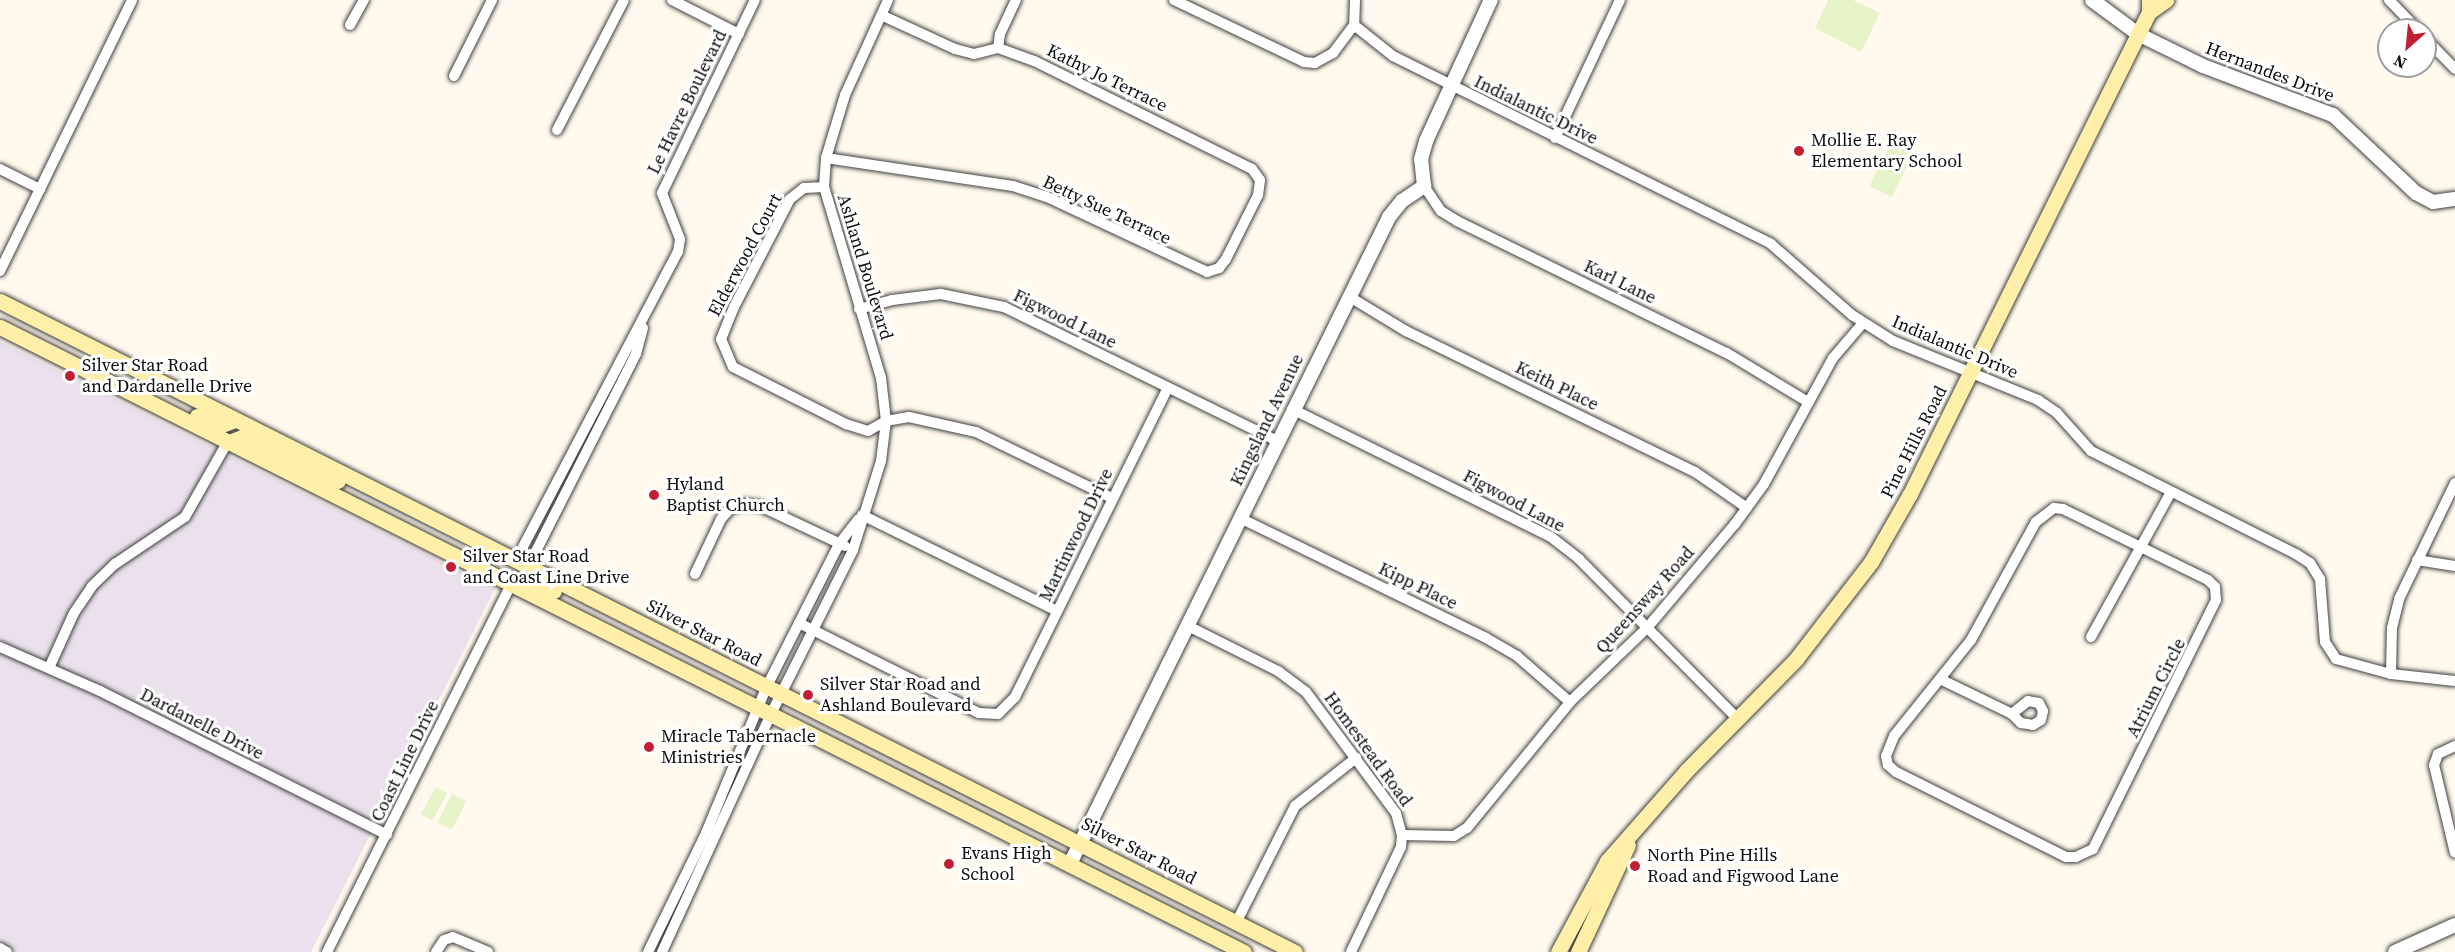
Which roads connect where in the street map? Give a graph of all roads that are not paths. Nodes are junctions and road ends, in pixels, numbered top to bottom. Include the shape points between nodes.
1 (132, 0) edge
2 (364, 0) edge
3 (492, 0) edge
4 (624, 0) edge
5 (672, 0) edge
6 (755, 0) edge
7 (888, 0) edge
8 (1016, 0) edge
9 (1174, 0) edge
10 (1355, 0) edge
11 (1491, 0) edge
12 (1620, 0) edge
13 (2092, 0) edge
14 (2166, 0) edge
15 (2389, 0) edge
16 (2149, 6) edge
17 (881, 15) junction
18 (2406, 18) edge
19 (350, 25) dead end
20 (1354, 25) junction
21 (739, 33) junction
22 (2138, 34) junction
23 (998, 48) junction
24 (2437, 50) edge
25 (2455, 69) edge
26 (454, 76) dead end
27 (1450, 86) junction
28 (557, 130) dead end
29 (1556, 138) junction
30 (826, 158) junction
31 (0, 169) edge
32 (1424, 186) junction
33 (824, 187) junction
34 (40, 189) junction
35 (2455, 199) edge
36 (1242, 229) joint
37 (0, 272) edge
38 (1350, 297) junction
39 (0, 301) edge
40 (859, 309) junction
41 (1863, 323) junction
42 (0, 327) edge
43 (67, 361) junction
44 (1970, 374) junction
45 (1168, 388) junction
46 (1808, 402) junction
47 (1293, 409) junction
48 (235, 420) junction
49 (886, 421) junction
50 (1277, 441) junction
51 (227, 443) junction
52 (2455, 483) edge
53 (2171, 492) junction
54 (1112, 498) junction
55 (411, 508) junction
56 (1747, 508) junction
57 (862, 515) junction
58 (1240, 518) junction
59 (397, 527) junction
60 (839, 544) junction
61 (2140, 547) junction
62 (853, 550) junction
63 (2417, 560) junction
64 (522, 563) junction
65 (2455, 566) edge
66 (695, 574) dead end
67 (511, 585) junction
68 (1057, 611) junction
69 (799, 623) junction
70 (1186, 626) junction
71 (1647, 628) junction
72 (814, 630) junction
73 (2091, 637) dead end
74 (680, 643) junction
75 (0, 647) edge
76 (49, 668) junction
77 (2391, 674) junction
78 (1942, 680) junction
79 (2455, 681) edge
80 (767, 687) junction
81 (781, 694) junction
82 (1570, 702) junction
83 (757, 707) junction
84 (771, 714) junction
85 (2012, 714) dead end
86 (1738, 719) junction
87 (2455, 746) edge
88 (1356, 758) junction
89 (1632, 834) junction
90 (1402, 835) junction
91 (387, 836) junction
92 (1081, 843) junction
93 (2455, 853) edge
94 (1071, 864) junction
95 (1236, 922) junction
96 (2455, 925) edge
97 (0, 948) edge
98 (7, 952) edge
99 (327, 952) edge
100 (436, 952) edge
101 (488, 952) edge
102 (648, 952) edge
103 (662, 952) edge
104 (1244, 952) edge
105 (1295, 952) edge
106 (1351, 952) edge
107 (1558, 952) edge
108 (1578, 952) edge
109 (2395, 952) edge

1 - 34 street
2 - 19 street
3 - 26 street
4 - 28 street
5 - 21 street
6 - 21 street, Le Havre Boulevard
7 - 17 street, Ashland Boulevard
8 - 23 street via 1000,34
9 - 20 street via 1304,62 1315,63 1333,53
10 - 20 street
11 - 27 street
12 - 29 street
13 - 22 street, Hernandes Drive
14 - 16 main road, Pine Hills Road
15 - 18 street
16 - 22 main road, Pine Hills Road
17 - 23 street, Kathy Jo Terrace via 955,49 974,54
17 - 30 street, Ashland Boulevard via 845,95
20 - 27 street, Indialantic Drive via 1393,56
21 - 64 street, Le Havre Boulevard via 662,193 679,246 645,319 636,354
22 - 35 street, Hernandes Drive via 2203,66 2324,110 2342,122 2416,193 2433,202
22 - 44 main road, Pine Hills Road
23 - 36 street, Kathy Jo Terrace via 1034,61 1252,169 1260,180 1258,195
24 - 25 street
27 - 29 street, Indialantic Drive
27 - 32 street via 1423,150
29 - 41 street, Indialantic Drive via 1771,244
30 - 33 street, Ashland Boulevard
30 - 36 street, Betty Sue Terrace via 1013,186 1047,197 1207,272 1219,268
31 - 34 street
32 - 38 street, Kingsland Avenue via 1393,210
32 - 46 street, Karl Lane via 1441,211 1457,221 1727,353
33 - 40 street, Ashland Boulevard
33 - 49 street, Elderwood Court via 804,188 790,199 731,315 721,339 723,350 733,367 846,424 868,431
34 - 37 street
38 - 47 street, Kingsland Avenue
38 - 56 street, Keith Place via 1406,331 1695,472
39 - 48 main road, Silver Star Road
40 - 45 street, Figwood Lane via 942,294 974,298 1004,307
40 - 49 street, Ashland Boulevard via 881,378
41 - 44 street, Indialantic Drive via 1903,346
41 - 46 street, Queensway Road via 1833,358
42 - 43 main road
43 - 48 main road via 146,391 219,426
43 - 51 main road
44 - 53 street, Indialantic Drive via 2038,400 2057,413 2091,451
44 - 86 main road, Pine Hills Road via 1871,562 1825,625
45 - 50 street, Figwood Lane
45 - 54 street, Martinwood Drive
46 - 56 street, Queensway Road
47 - 50 street, Kingsland Avenue
47 - 71 street, Figwood Lane via 1551,537 1579,559
48 - 55 main road, Silver Star Road
49 - 54 street, Elderwood Court via 909,417 976,432
49 - 57 street, Ashland Boulevard via 881,461
50 - 58 street, Kingsland Avenue
51 - 55 main road via 244,436 318,473
51 - 59 main road
51 - 76 street via 197,503 185,517 115,564 92,586 74,613
52 - 63 street
53 - 61 street
53 - 77 street, Indialantic Drive via 2310,563 2320,579 2329,652 2350,666
54 - 68 street, Martinwood Drive
55 - 64 main road, Silver Star Road
56 - 71 street, Queensway Road
57 - 60 street, Ashland Boulevard
57 - 62 street, Ashland Boulevard
57 - 68 street
58 - 70 street, Kingsland Avenue
58 - 82 street, Kipp Place via 1486,638 1517,656
59 - 64 main road via 440,538 507,571
59 - 67 main road
60 - 62 street
60 - 66 street via 760,506 744,504 731,508 721,519
60 - 69 street, Ashland Boulevard
61 - 73 street
61 - 78 street, Atrium Circle via 2063,509 2044,512 1971,640
61 - 78 street, Atrium Circle via 2208,580 2215,587 2216,600 2093,849 2085,855 2066,857 1888,765 1888,746 1894,736
62 - 72 street, Ashland Boulevard
63 - 65 street
63 - 77 street via 2392,628
64 - 74 main road, Silver Star Road
67 - 74 main road via 519,580 538,583 656,642
67 - 83 main road
67 - 91 street, Coast Line Drive
68 - 72 street, Martinwood Drive via 1015,697 999,714 979,713
69 - 72 street
69 - 80 street, Ashland Boulevard
70 - 88 street, Homestead Road via 1293,680 1318,705
70 - 92 street, Kingsland Avenue
71 - 82 street, Queensway Road
71 - 86 street, Figwood Lane
72 - 81 street, Ashland Boulevard
74 - 80 main road, Silver Star Road
75 - 76 street, Dardanelle Drive
76 - 91 street, Dardanelle Drive
77 - 79 street, Indialantic Drive
78 - 85 street
80 - 81 main road, Silver Star Road
80 - 83 street, Ashland Boulevard
81 - 84 street, Ashland Boulevard
81 - 92 main road, Silver Star Road
82 - 90 street, Queensway Road via 1463,832 1454,836
83 - 84 main road
83 - 102 street, Ashland Boulevard via 706,833
84 - 94 main road
84 - 103 street, Ashland Boulevard
86 - 89 main road, Pine Hills Road via 1681,776
87 - 93 street via 2438,754 2434,765
88 - 90 street, Homestead Road via 1392,805
88 - 95 street via 1295,806
89 - 107 main road, Pine Hills Road via 1607,861
89 - 108 main road, Pine Hills Road
90 - 106 street, Homestead Road via 1397,859
91 - 99 street, Coast Line Drive
92 - 94 street, Kingsland Avenue
92 - 95 main road, Silver Star Road
94 - 104 main road
95 - 105 main road, Silver Star Road
96 - 109 street
97 - 98 street
100 - 101 street via 444,940 453,937

